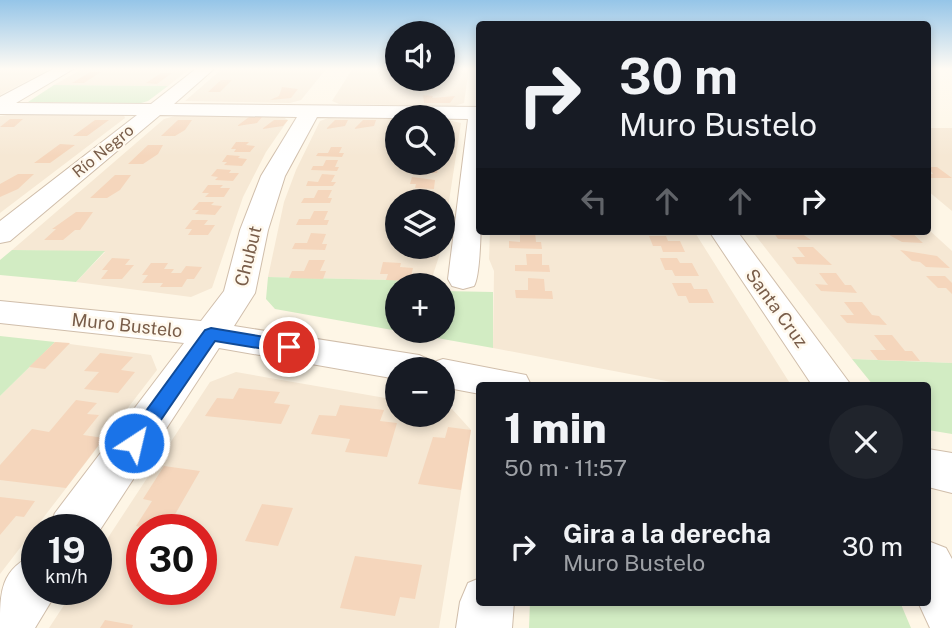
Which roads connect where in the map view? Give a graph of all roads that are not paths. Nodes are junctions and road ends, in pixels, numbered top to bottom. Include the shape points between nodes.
1 (15, 97) edge
2 (171, 97) edge
3 (0, 106) edge
4 (156, 109) junction
5 (311, 110) junction
6 (476, 113) edge
7 (476, 144) edge
8 (0, 235) edge
9 (726, 235) edge
10 (463, 279) dead end
11 (0, 312) edge
12 (211, 334) junction
13 (385, 363) edge
14 (455, 375) edge
15 (493, 382) edge
16 (830, 382) edge
17 (931, 468) edge
18 (952, 472) edge
19 (83, 514) edge
20 (931, 572) edge
21 (21, 601) edge
22 (487, 606) edge
23 (952, 615) edge
24 (2, 628) edge
25 (484, 628) edge

1 - 3 street
2 - 4 street, Río Negro
3 - 4 street
4 - 5 street
4 - 8 street, Río Negro
5 - 6 street
5 - 12 street, Chubut via 273,176 239,293
7 - 10 street
9 - 16 street, Santa Cruz
11 - 12 street, Muro Bustelo
12 - 13 street, Muro Bustelo
12 - 19 street, Chubut
14 - 15 street
17 - 18 street
20 - 23 street
21 - 24 street
22 - 25 street

